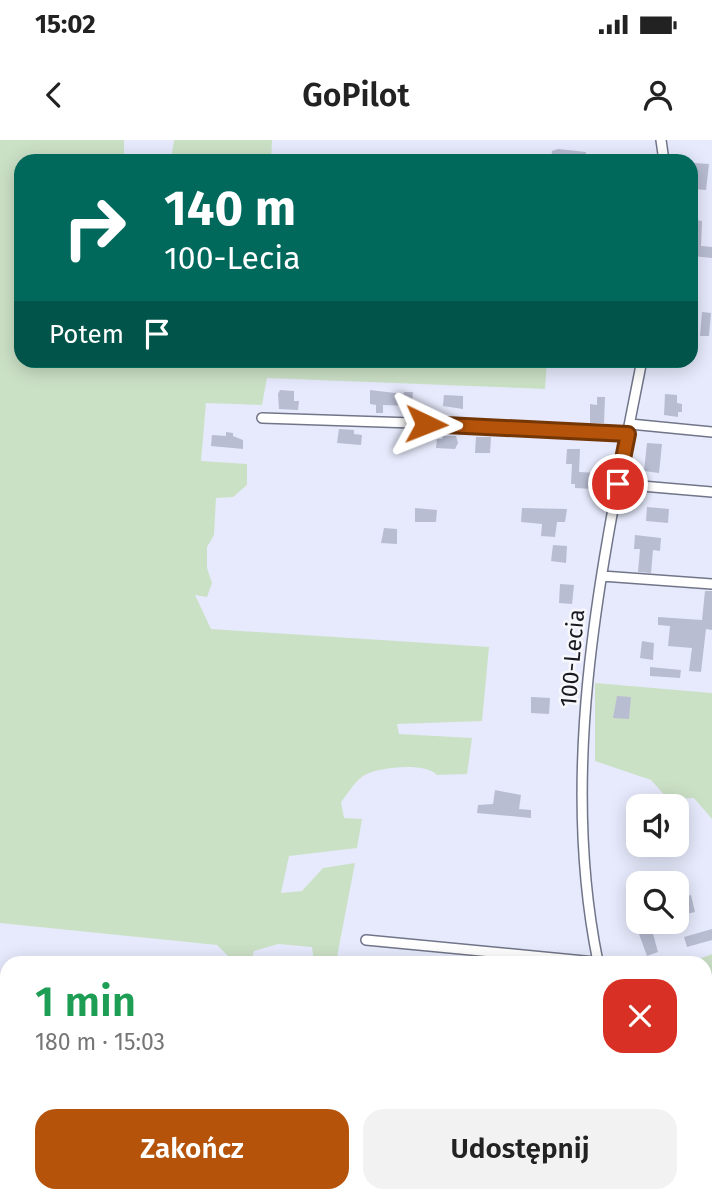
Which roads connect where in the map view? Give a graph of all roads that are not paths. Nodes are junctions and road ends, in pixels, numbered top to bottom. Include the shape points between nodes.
1 (640, 368) edge
2 (262, 418) dead end
3 (629, 429) junction
4 (712, 432) edge
5 (618, 484) junction
6 (712, 492) edge
7 (602, 576) junction
8 (712, 584) edge
9 (366, 940) dead end
10 (534, 956) edge
11 (596, 956) edge

1 - 3 street, 100-Lecia
2 - 3 street
3 - 4 street
3 - 5 street, 100-Lecia
5 - 6 street
5 - 7 street, 100-Lecia
7 - 8 street
7 - 11 street, 100-Lecia via 589,654 583,772 586,880
9 - 10 street

